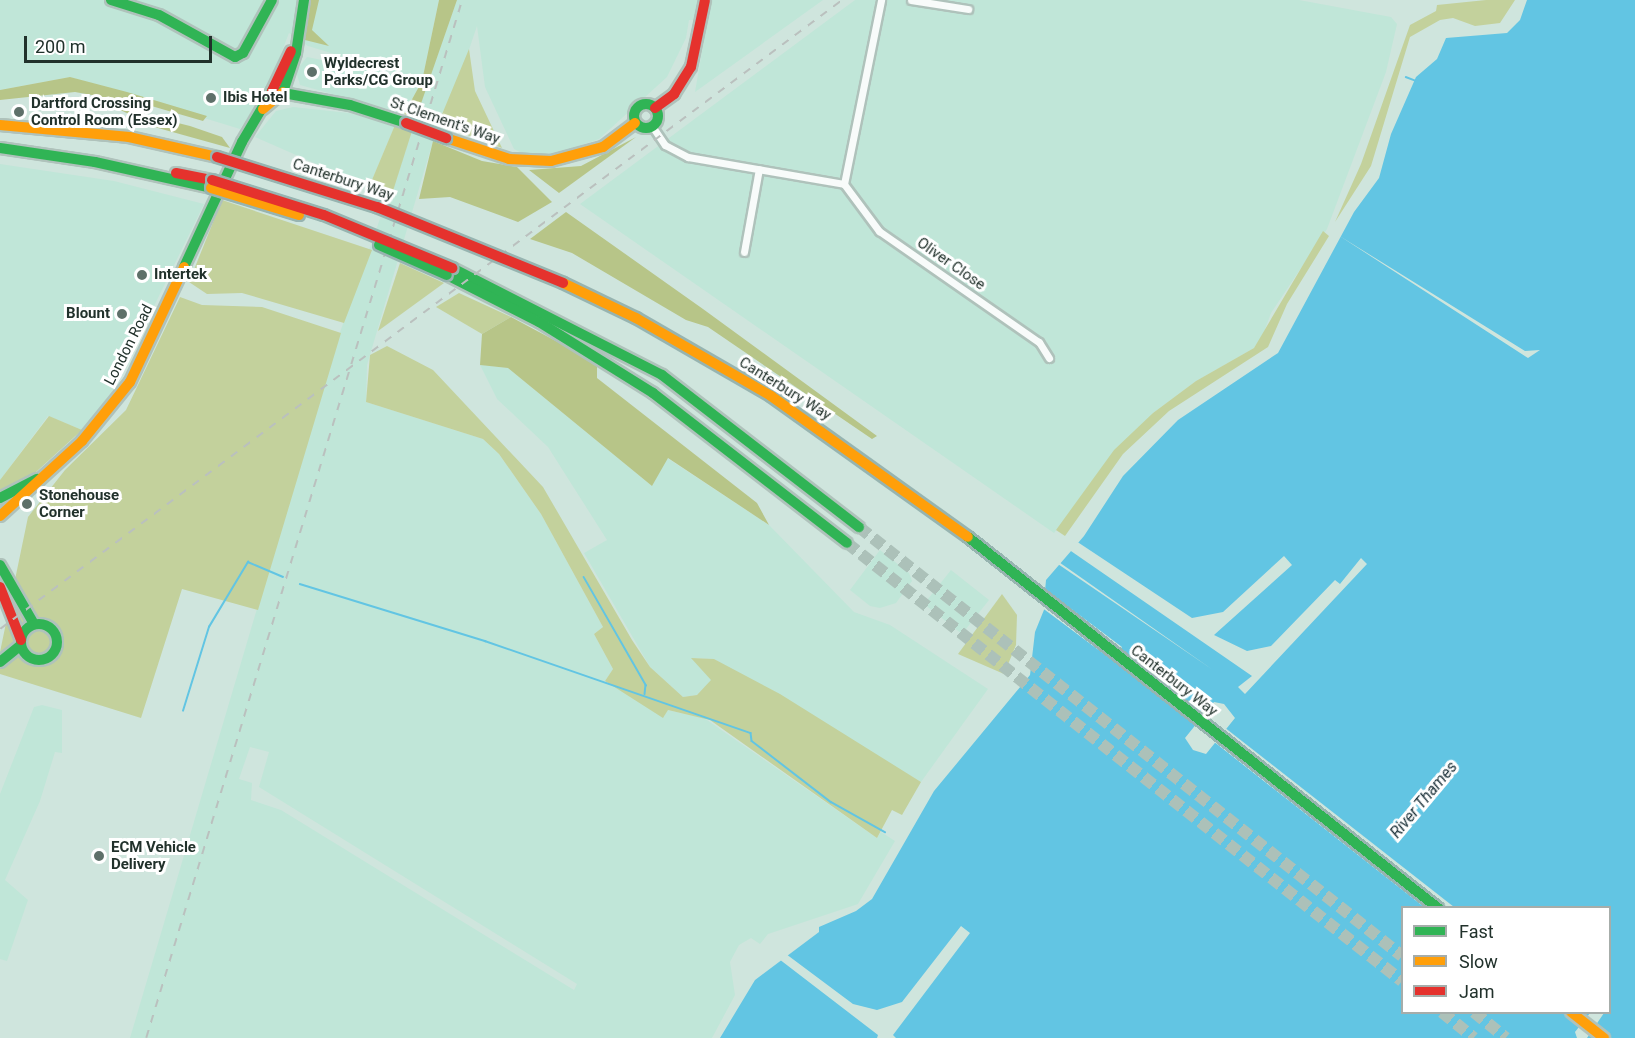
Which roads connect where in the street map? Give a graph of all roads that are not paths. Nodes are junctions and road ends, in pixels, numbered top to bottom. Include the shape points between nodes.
1 (111, 0) edge
2 (272, 0) edge
3 (304, 0) edge
4 (705, 0) edge
5 (881, 0) edge
6 (911, 0) edge
7 (968, 9) dead end
8 (278, 92) junction
9 (655, 108) junction
10 (636, 123) junction
11 (0, 124) edge
12 (652, 126) junction
13 (0, 147) edge
14 (759, 169) junction
15 (844, 184) junction
16 (744, 252) dead end
17 (479, 286) junction
18 (1049, 358) dead end
19 (41, 478) junction
20 (0, 498) edge
21 (0, 516) edge
22 (859, 527) tunnel mouth
23 (847, 543) tunnel mouth
24 (0, 566) edge
25 (0, 587) edge
26 (3, 598) edge
27 (34, 624) junction
28 (21, 643) junction
29 (27, 656) junction
30 (4, 660) edge
31 (1435, 906) edge
32 (1574, 1014) edge
33 (1604, 1038) edge

1 - 2 main road via 159,15 235,57 243,53
3 - 8 main road, London Road via 295,49
4 - 9 main road via 691,67 674,94
5 - 15 street
6 - 7 street
8 - 10 main road, St Clement's Way, bridge via 406,123 509,159 550,161 603,147
8 - 19 main road, London Road via 242,142 130,382 93,430
9 - 10 main road, St Clement's Way via 640,105 634,113
9 - 12 main road via 658,116
10 - 12 main road
11 - 31 main road, Canterbury Way, bridge via 129,138 217,157 377,207 534,268 636,318 771,396 932,509
12 - 14 street via 665,145 681,154
13 - 17 main road, bridge via 212,184 352,234
14 - 15 street
14 - 16 street
15 - 18 street, Oliver Close via 879,231 1039,342
17 - 22 main road via 662,375
17 - 23 main road via 653,393
19 - 20 main road, London Road
19 - 21 main road, London Road
24 - 27 main road
25 - 26 main road
26 - 28 main road
27 - 28 main road
27 - 29 main road via 53,630 57,647 44,659
28 - 29 main road
28 - 30 main road
29 - 30 main road
32 - 33 main road

